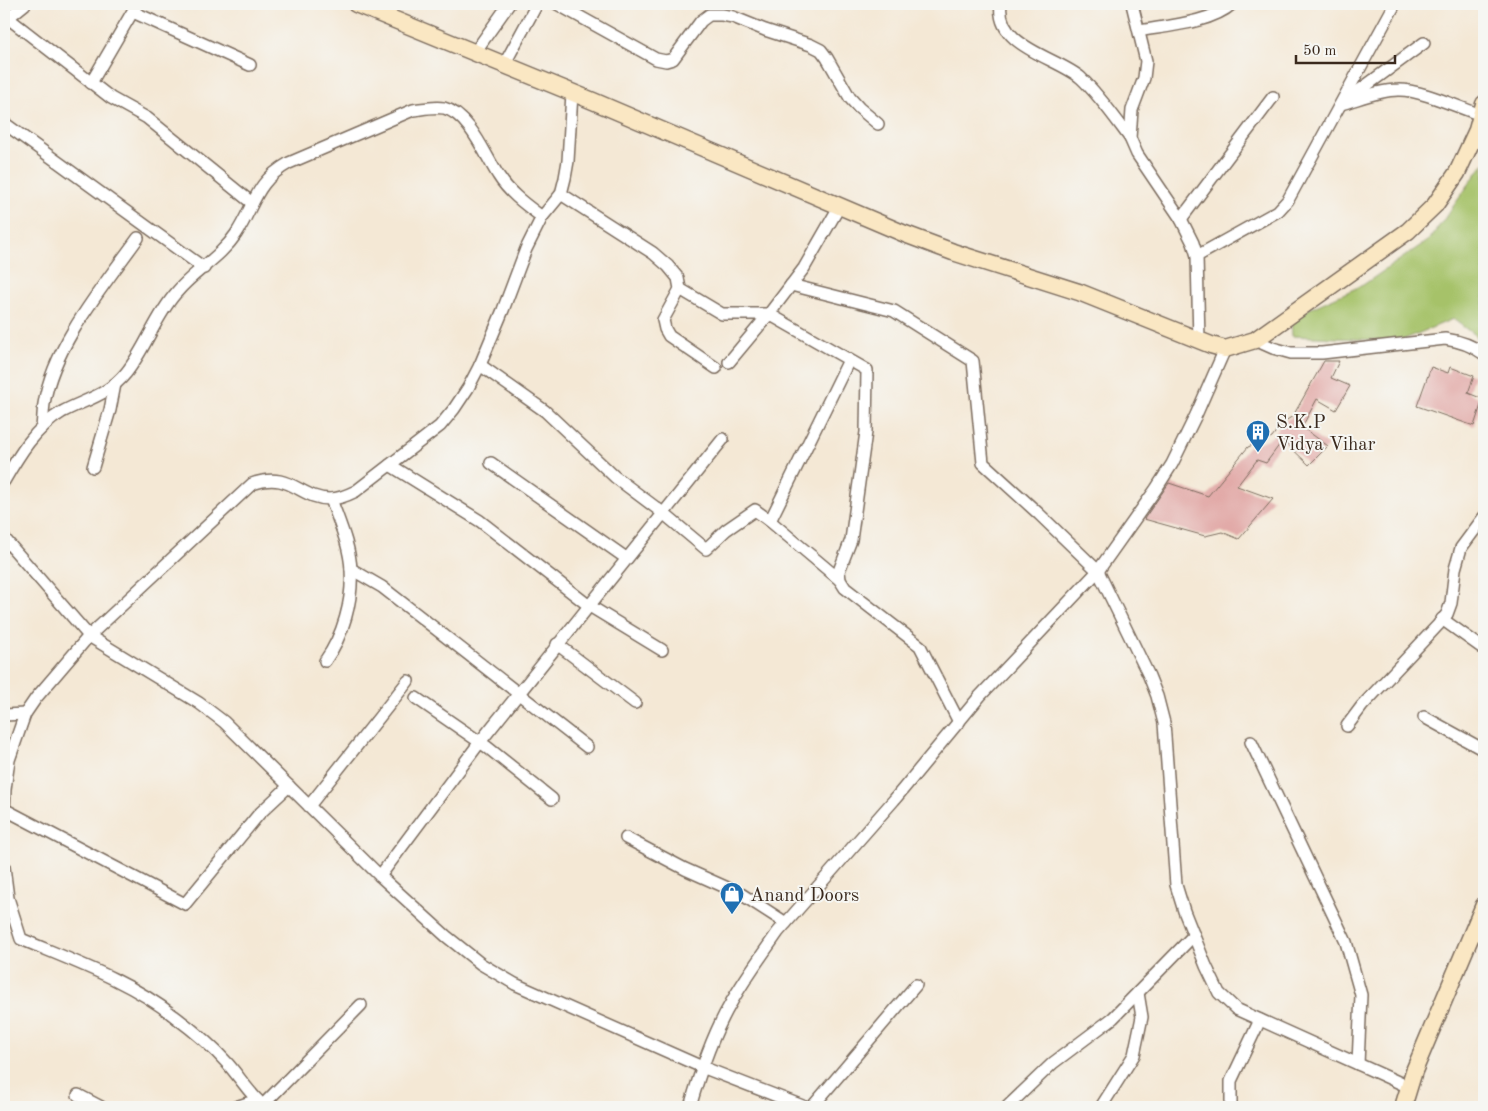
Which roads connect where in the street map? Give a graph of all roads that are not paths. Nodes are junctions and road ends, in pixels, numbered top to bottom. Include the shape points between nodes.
1 (25, 4) edge
2 (356, 4) edge
3 (509, 4) edge
4 (536, 4) edge
5 (558, 4) edge
6 (1001, 4) edge
7 (1132, 4) edge
8 (1232, 4) edge
9 (1395, 4) edge
10 (135, 8) edge
11 (6, 20) edge
12 (1139, 30) junction
13 (1424, 43) dead end
14 (475, 52) junction
15 (250, 65) dead end
16 (504, 65) junction
17 (91, 83) junction
18 (572, 93) junction
19 (1273, 97) dead end
20 (1341, 104) junction
21 (1483, 109) edge
22 (4, 124) edge
23 (878, 124) dead end
24 (1130, 138) junction
25 (560, 194) junction
26 (252, 203) junction
27 (839, 207) junction
28 (542, 217) junction
29 (1181, 219) junction
30 (138, 238) dead end
31 (1197, 256) junction
32 (204, 268) junction
33 (791, 285) junction
34 (680, 289) junction
35 (769, 314) junction
36 (1255, 340) junction
37 (1199, 341) junction
38 (1225, 349) junction
39 (1484, 354) edge
40 (849, 360) junction
41 (729, 362) dead end
42 (480, 366) junction
43 (716, 368) dead end
44 (115, 384) junction
45 (42, 427) junction
46 (723, 439) dead end
47 (492, 463) dead end
48 (390, 465) junction
49 (93, 467) dead end
50 (4, 481) edge
51 (331, 499) junction
52 (663, 513) junction
53 (1484, 517) edge
54 (770, 521) junction
55 (4, 538) edge
56 (626, 558) junction
57 (351, 569) junction
58 (1098, 571) junction
59 (840, 580) junction
60 (588, 605) junction
61 (1442, 619) junction
62 (89, 636) junction
63 (557, 644) junction
64 (1484, 649) edge
65 (662, 650) dead end
66 (325, 660) dead end
67 (408, 681) dead end
68 (518, 693) junction
69 (416, 698) dead end
70 (635, 703) dead end
71 (24, 714) junction
72 (4, 715) edge
73 (1424, 717) dead end
74 (959, 722) junction
75 (1347, 726) dead end
76 (480, 742) junction
77 (1251, 742) dead end
78 (587, 747) dead end
79 (1484, 750) edge
80 (289, 786) junction
81 (552, 799) dead end
82 (309, 806) junction
83 (4, 809) edge
84 (4, 814) edge
85 (626, 838) dead end
86 (4, 867) edge
87 (380, 876) junction
88 (1484, 905) edge
89 (786, 923) junction
90 (1194, 935) junction
91 (916, 985) dead end
92 (1138, 993) junction
93 (361, 1005) dead end
94 (1260, 1020) junction
95 (1358, 1064) junction
96 (702, 1067) junction
97 (1409, 1087) junction
98 (78, 1094) dead end
99 (262, 1104) edge
100 (101, 1107) edge
101 (236, 1107) edge
102 (690, 1107) edge
103 (805, 1107) edge
104 (812, 1107) edge
105 (1007, 1107) edge
106 (1101, 1107) edge
107 (1230, 1107) edge
108 (1404, 1107) edge

1 - 11 street
2 - 14 main road
3 - 14 street
4 - 16 street
5 - 23 street via 656,59 666,61 673,59 701,20 709,16 733,17 812,44 827,58 850,98
6 - 24 street via 1002,24 1011,34 1025,47 1079,76
7 - 12 street
8 - 12 street via 1202,19
9 - 20 street
10 - 15 street
10 - 17 street
11 - 17 street
12 - 24 street via 1146,62 1144,78 1132,110
13 - 20 street
14 - 16 main road
16 - 18 main road
17 - 26 street via 147,118
18 - 25 street via 566,178
18 - 27 main road
19 - 29 street
20 - 21 street via 1399,90
20 - 31 street via 1288,200 1278,211
21 - 36 main road via 1457,173 1435,205 1408,231
22 - 32 street
24 - 29 street via 1137,154
25 - 28 street
25 - 34 street via 653,253 678,278
26 - 28 street via 269,178 289,163 413,110 444,108 457,115 469,128 509,190
26 - 32 street via 236,234
27 - 33 street
27 - 37 main road via 945,249 1079,292
28 - 42 street
29 - 31 street
30 - 45 street via 70,335 48,389
31 - 37 street
32 - 44 street via 177,291
33 - 35 street
33 - 58 street via 894,311 973,361 983,463
34 - 35 street via 722,314
34 - 43 street via 663,320 665,329 669,336
35 - 40 street
35 - 41 street
36 - 38 main road
36 - 39 street via 1291,352 1322,353 1445,339 1461,341
37 - 38 main road
38 - 58 street via 1172,464
40 - 54 street
40 - 59 street via 867,370 867,417 851,540 839,571
42 - 48 street via 440,426
42 - 52 street via 545,411 616,477
44 - 45 street via 96,398 62,412
44 - 49 street
45 - 50 street
46 - 52 street
47 - 56 street
48 - 51 street via 356,491
48 - 60 street via 480,521
51 - 57 street
51 - 62 street via 316,497 277,480 252,484
52 - 54 street via 706,549 755,510
52 - 56 street
53 - 61 street via 1461,548 1451,603
54 - 59 street
55 - 62 street
56 - 60 street
57 - 66 street via 349,600 340,634
57 - 68 street via 382,586
58 - 74 street
58 - 90 street via 1157,696 1164,723 1176,885
59 - 74 street via 845,588 920,646
60 - 63 street
60 - 65 street
61 - 64 street
61 - 75 street
62 - 71 street
62 - 80 street via 199,703 224,722
63 - 68 street
63 - 70 street
67 - 82 street
68 - 76 street
68 - 78 street
69 - 76 street
71 - 72 street
71 - 83 street via 9,760
73 - 79 street
74 - 89 street
76 - 81 street
76 - 87 street
77 - 95 street via 1346,942 1361,996
80 - 82 street
80 - 83 street via 250,824 185,904
82 - 87 street
83 - 84 street
85 - 89 street via 740,894
86 - 99 street via 8,898 22,939 104,975 174,1015 227,1063
87 - 96 street via 481,964 515,984
88 - 97 main road
89 - 96 street via 730,1004
90 - 92 street
90 - 94 street via 1220,993 1236,1009
91 - 104 street
92 - 105 street via 1113,1018 1053,1062
92 - 106 street via 1142,1017 1134,1055
93 - 99 street
94 - 95 street
94 - 107 street via 1231,1082
95 - 97 street
96 - 102 street
96 - 103 street
97 - 108 main road
98 - 100 street
99 - 101 street

